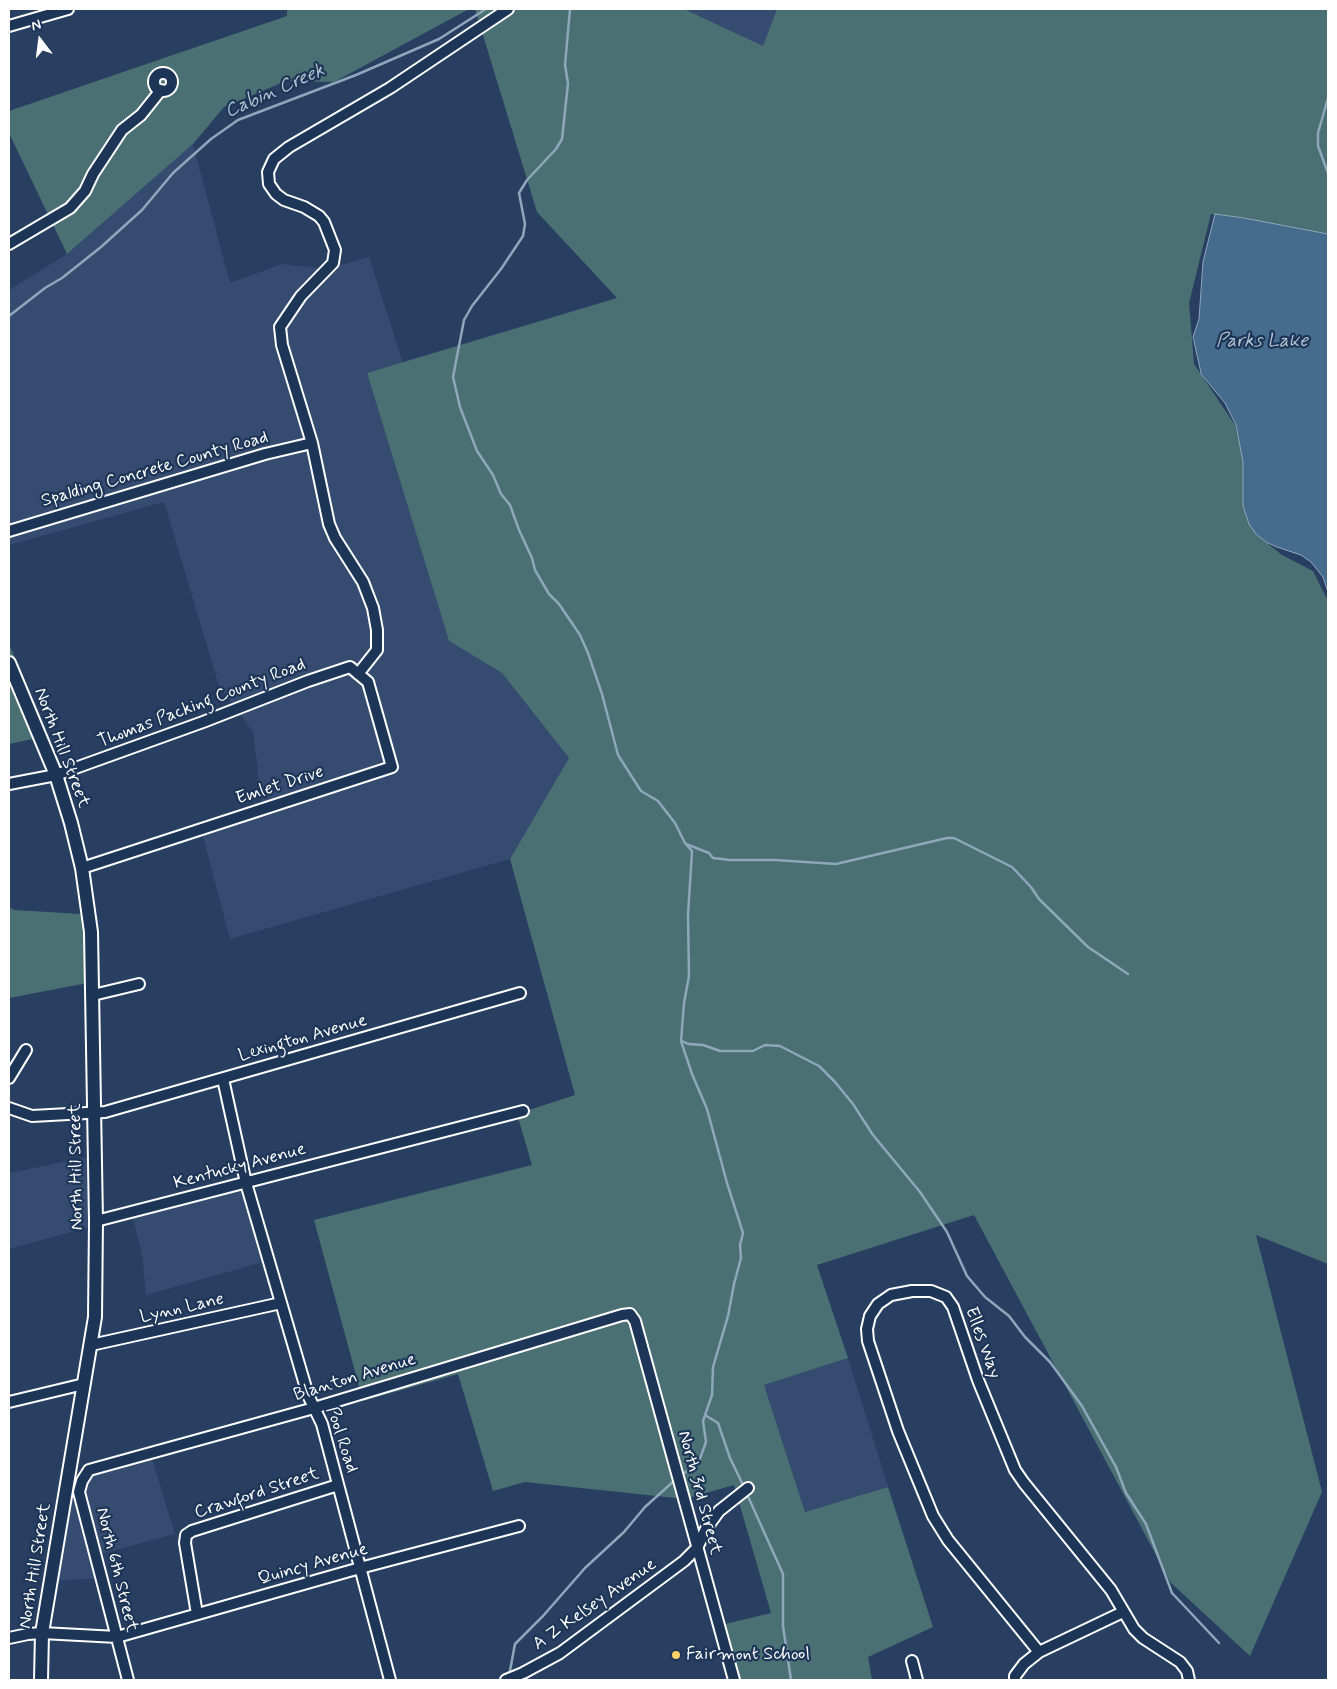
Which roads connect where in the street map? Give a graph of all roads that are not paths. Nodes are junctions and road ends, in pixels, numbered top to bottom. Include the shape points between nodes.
1 (68, 9) edge
2 (508, 9) edge
3 (9, 26) edge
4 (160, 90) dead end
5 (9, 244) edge
6 (312, 443) junction
7 (9, 531) edge
8 (9, 663) edge
9 (358, 674) junction
10 (56, 774) junction
11 (9, 784) edge
12 (82, 868) junction
13 (139, 984) dead end
14 (520, 994) dead end
15 (93, 995) junction
16 (26, 1050) dead end
17 (9, 1078) edge
18 (223, 1079) junction
19 (9, 1108) edge
20 (523, 1111) dead end
21 (94, 1113) junction
22 (246, 1183) junction
23 (96, 1221) junction
24 (281, 1304) junction
25 (630, 1314) joint
26 (91, 1345) junction
27 (84, 1384) junction
28 (9, 1402) edge
29 (314, 1408) junction
30 (89, 1470) joint
31 (338, 1485) junction
32 (748, 1488) dead end
33 (519, 1526) dead end
34 (697, 1548) junction
35 (360, 1568) junction
36 (1123, 1612) junction
37 (197, 1614) junction
38 (42, 1633) junction
39 (9, 1638) edge
40 (117, 1638) junction
41 (1039, 1652) junction
42 (912, 1661) dead end
43 (41, 1680) edge
44 (128, 1680) edge
45 (390, 1680) edge
46 (506, 1680) edge
47 (734, 1680) edge
48 (917, 1680) edge
49 (1015, 1680) edge
50 (1189, 1680) edge

1 - 3 street
2 - 6 street via 390,88 289,147 274,159 268,172 268,184 276,194 319,216 336,250 333,263 301,296 280,327 282,345
4 - 5 street via 141,115 122,130 85,191 70,208
6 - 7 street, Spalding Concrete County Road
6 - 9 street via 329,524 363,582 373,608 377,650
8 - 10 street, North Hill Street
9 - 10 street, Thomas Packing County Road via 350,667
9 - 12 street, Emlet Drive via 368,682 392,767
10 - 11 street
10 - 12 street, North Hill Street
12 - 15 street, North Hill Street via 91,932
13 - 15 street
14 - 18 street, Lexington Avenue
15 - 21 street, North Hill Street
16 - 17 street
18 - 21 street, Lexington Avenue
18 - 22 street, Pool Road
19 - 21 street, Lexington Avenue via 32,1116
20 - 22 street, Kentucky Avenue
21 - 23 street, North Hill Street
22 - 23 street, Kentucky Avenue
22 - 24 street, Pool Road
23 - 26 street, North Hill Street via 97,1290
24 - 26 street, Lynn Lane
24 - 29 street, Pool Road
25 - 29 street, Blanton Avenue
25 - 34 street, North 3rd Street via 635,1321
26 - 27 street, North Hill Street
27 - 28 street
27 - 38 street, North Hill Street
29 - 30 street, Blanton Avenue
29 - 31 street, Pool Road via 322,1424
30 - 40 street, North 6th Street via 79,1492
31 - 35 street, Pool Road
31 - 37 street, Crawford Street via 186,1535 184,1543
32 - 34 street via 719,1511
33 - 35 street, Quincy Avenue
34 - 46 street, A Z Kelsey Avenue via 560,1653
34 - 47 street, North 3rd Street
35 - 37 street, Quincy Avenue
35 - 45 street, Pool Road
36 - 41 street
36 - 41 street, Elles Way via 1105,1582 1015,1470 978,1380 953,1307 946,1297 931,1291 912,1290 891,1295 878,1304 870,1316 868,1341 898,1431 933,1516 948,1540
36 - 50 street, Elles Way via 1144,1638 1180,1662
37 - 40 street, Quincy Avenue
38 - 39 street
38 - 40 street
38 - 43 street, North Hill Street
40 - 44 street, North 6th Street
41 - 49 street via 1024,1664
42 - 48 street

